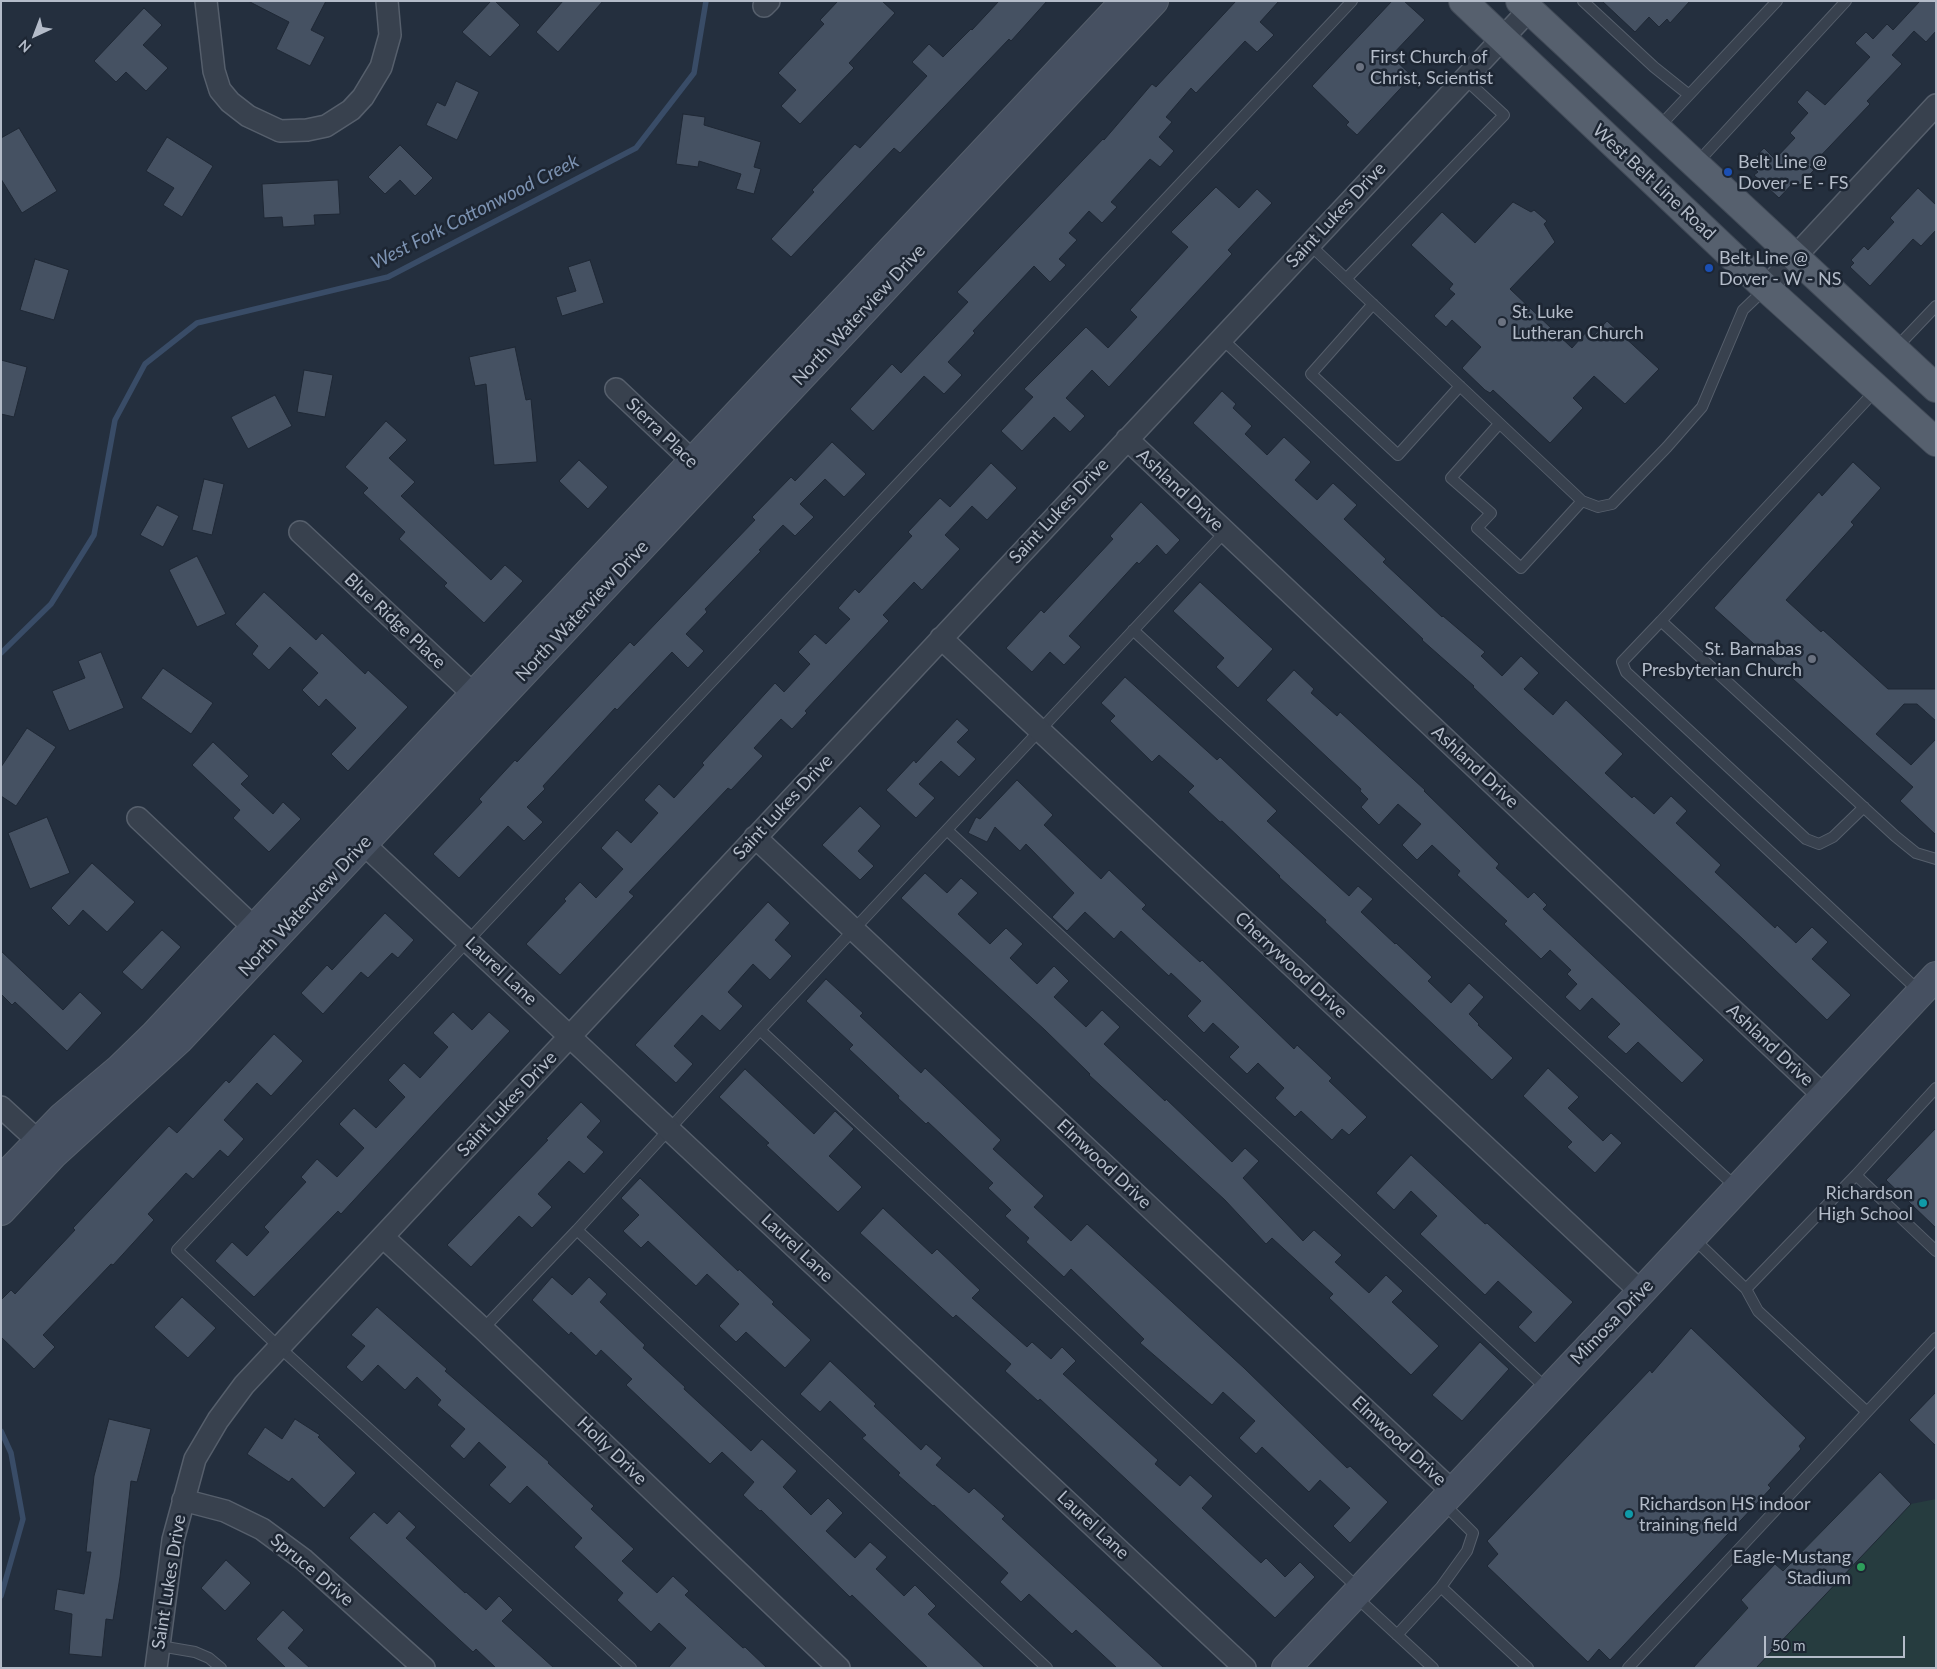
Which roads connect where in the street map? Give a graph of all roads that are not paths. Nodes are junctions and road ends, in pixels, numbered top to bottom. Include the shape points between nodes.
1 (206, 1) edge
2 (386, 1) edge
3 (1125, 1) edge
4 (1154, 1) edge
5 (1352, 1) edge
6 (1463, 1) edge
7 (1583, 1) edge
8 (1777, 1) edge
9 (1846, 1) edge
10 (1524, 5) edge
11 (1501, 38) junction
12 (1464, 78) junction
13 (1688, 95) junction
14 (1936, 105) edge
15 (1656, 130) junction
16 (1694, 166) junction
17 (1309, 244) junction
18 (1794, 258) junction
19 (1346, 279) junction
20 (1766, 288) junction
21 (1372, 304) junction
22 (1936, 306) edge
23 (1221, 338) junction
24 (1894, 350) junction
25 (1460, 386) junction
26 (1878, 388) junction
27 (1936, 388) edge
28 (616, 389) dead end
29 (1499, 424) junction
30 (1127, 439) junction
31 (1936, 442) edge
32 (701, 469) junction
33 (1582, 501) junction
34 (300, 532) dead end
35 (1225, 532) junction
36 (1661, 621) junction
37 (1133, 630) junction
38 (941, 638) junction
39 (482, 702) junction
40 (1039, 730) junction
41 (1864, 808) junction
42 (138, 818) dead end
43 (947, 830) junction
44 (356, 836) junction
45 (755, 838) junction
46 (1936, 859) edge
47 (854, 930) junction
48 (263, 935) junction
49 (468, 940) junction
50 (1931, 984) edge
51 (760, 1030) junction
52 (570, 1035) junction
53 (1936, 1088) edge
54 (1824, 1096) junction
55 (1, 1107) edge
56 (669, 1128) junction
57 (46, 1148) junction
58 (1856, 1175) junction
59 (1, 1180) edge
60 (1737, 1188) junction
61 (1, 1211) edge
62 (577, 1230) junction
63 (383, 1237) junction
64 (1692, 1237) junction
65 (1936, 1251) edge
66 (1746, 1289) junction
67 (1641, 1292) junction
68 (483, 1329) junction
69 (1936, 1338) edge
70 (278, 1346) junction
71 (1548, 1390) junction
72 (1867, 1412) junction
73 (1447, 1496) junction
74 (183, 1500) junction
75 (1442, 1587) junction
76 (1357, 1592) junction
77 (1397, 1634) junction
78 (160, 1646) junction
79 (156, 1668) edge
80 (221, 1668) edge
81 (424, 1668) edge
82 (631, 1668) edge
83 (839, 1668) edge
84 (1047, 1668) edge
85 (1245, 1668) edge
86 (1286, 1668) edge
87 (1433, 1668) edge
88 (1528, 1668) edge
89 (1628, 1668) edge

1 - 2 street via 214,71 220,90 248,116 280,131 326,126 364,97 381,67 390,35
3 - 32 street, North Waterview Drive
4 - 32 street, North Waterview Drive
5 - 49 lane
6 - 11 main road, West Belt Line Road
7 - 13 lane
8 - 13 lane
9 - 16 lane
10 - 11 street, Saint Lukes Drive
10 - 15 main road
11 - 12 street, Saint Lukes Drive
11 - 20 main road, West Belt Line Road
12 - 17 street, Saint Lukes Drive
12 - 19 lane via 1504,115
13 - 15 lane
14 - 18 street
15 - 16 main road
16 - 18 main road
17 - 19 lane
17 - 23 street, Saint Lukes Drive
18 - 20 street
18 - 24 main road
19 - 21 lane
20 - 26 main road, West Belt Line Road
20 - 33 lane via 1743,310 1702,407 1612,504 1598,507
21 - 25 lane
21 - 25 lane via 1311,374 1398,455
22 - 24 lane
23 - 30 street, Saint Lukes Drive
23 - 50 lane
24 - 27 main road
25 - 29 lane
26 - 31 main road, West Belt Line Road
26 - 36 lane
28 - 32 street, Sierra Place
29 - 33 lane
29 - 33 lane via 1451,478 1491,513 1477,528 1521,568
30 - 35 street, Ashland Drive
30 - 38 street, Saint Lukes Drive
32 - 39 street, North Waterview Drive
34 - 39 street, Blue Ridge Place
35 - 37 lane
35 - 54 street, Ashland Drive
36 - 41 lane
36 - 41 lane via 1622,662 1626,672 1806,839 1819,844 1833,837
37 - 40 lane
37 - 60 lane
38 - 40 street, Cherrywood Drive
38 - 45 street, Saint Lukes Drive
39 - 44 street, North Waterview Drive
40 - 43 lane
40 - 67 street, Cherrywood Drive
41 - 46 lane via 1916,853
42 - 48 street
43 - 47 lane
43 - 71 lane
44 - 48 street, North Waterview Drive
44 - 49 street, Laurel Lane
45 - 47 street, Elmwood Drive
45 - 52 street, Saint Lukes Drive
47 - 51 lane
47 - 73 street, Elmwood Drive
48 - 57 street, North Waterview Drive via 147,1042
49 - 52 street, Laurel Lane
49 - 70 lane via 177,1250
50 - 54 street, Mimosa Drive
51 - 56 lane
51 - 76 lane
52 - 56 street, Laurel Lane
52 - 63 street, Saint Lukes Drive
53 - 58 lane
54 - 60 street, Mimosa Drive
55 - 57 street
56 - 62 lane
56 - 85 street, Laurel Lane
57 - 59 street, North Waterview Drive
57 - 61 street, North Waterview Drive
58 - 65 lane
58 - 66 lane
60 - 64 street, Mimosa Drive
62 - 68 lane
62 - 84 lane
63 - 68 street, Holly Drive
63 - 70 street, Saint Lukes Drive
64 - 66 lane
64 - 67 street, Mimosa Drive
66 - 72 lane via 1758,1311
67 - 71 street, Mimosa Drive
68 - 83 street, Holly Drive
69 - 72 lane
70 - 74 street, Saint Lukes Drive via 218,1420 195,1459
70 - 82 lane
71 - 73 street, Mimosa Drive
72 - 89 lane
73 - 75 lane via 1473,1534 1467,1551
73 - 76 street, Mimosa Drive
74 - 78 street, Saint Lukes Drive via 173,1540
74 - 81 street, Spruce Drive via 225,1511 262,1529 304,1560
75 - 77 lane
75 - 88 lane
76 - 77 lane
76 - 86 street, Mimosa Drive
77 - 87 lane
78 - 79 street, Saint Lukes Drive
78 - 80 lane via 196,1652

